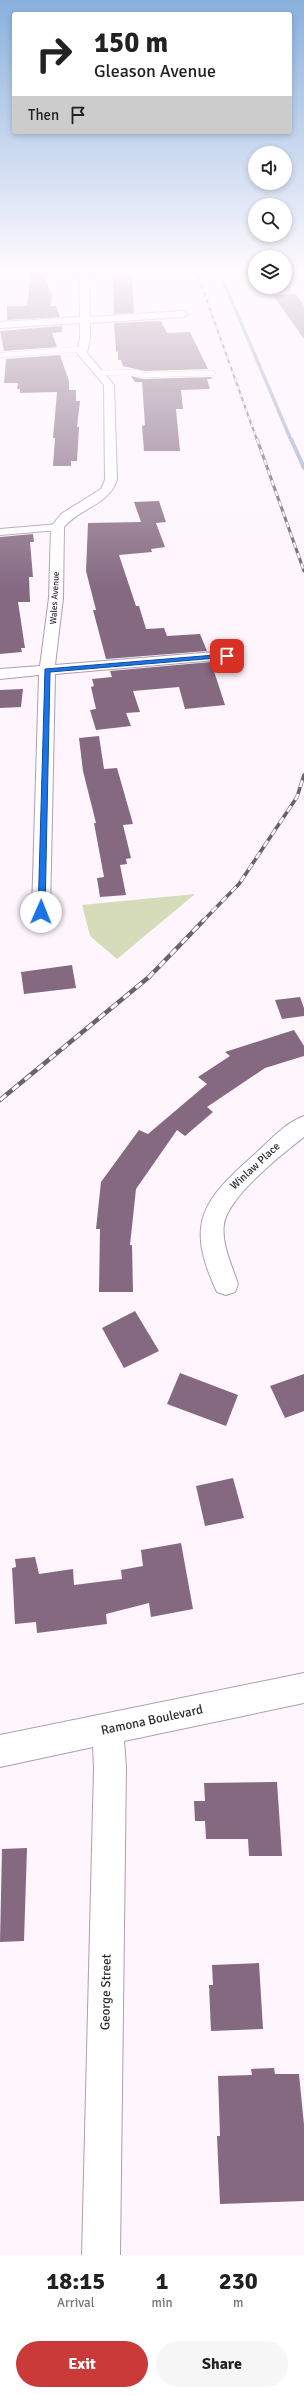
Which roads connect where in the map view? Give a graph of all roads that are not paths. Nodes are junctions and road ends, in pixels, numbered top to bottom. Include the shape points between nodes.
1 (104, 378) edge
2 (58, 527) junction
3 (0, 532) edge
4 (227, 656) dead end
5 (47, 670) junction
6 (0, 674) edge
7 (41, 912) dead end
8 (304, 1125) edge
9 (226, 1284) dead end
10 (304, 1688) edge
11 (107, 1729) junction
12 (0, 1751) edge
13 (101, 2255) edge

1 - 2 street via 109,385 112,452 110,487 105,493 66,517
2 - 3 lane
2 - 5 street, Wales Avenue via 56,598
4 - 5 street
5 - 6 street
5 - 7 street, Wales Avenue
8 - 9 street, Winlaw Place via 286,1137 232,1185 218,1204 212,1226
10 - 11 street, Ramona Boulevard
11 - 12 street, Ramona Boulevard
11 - 13 street, George Street via 110,1767

